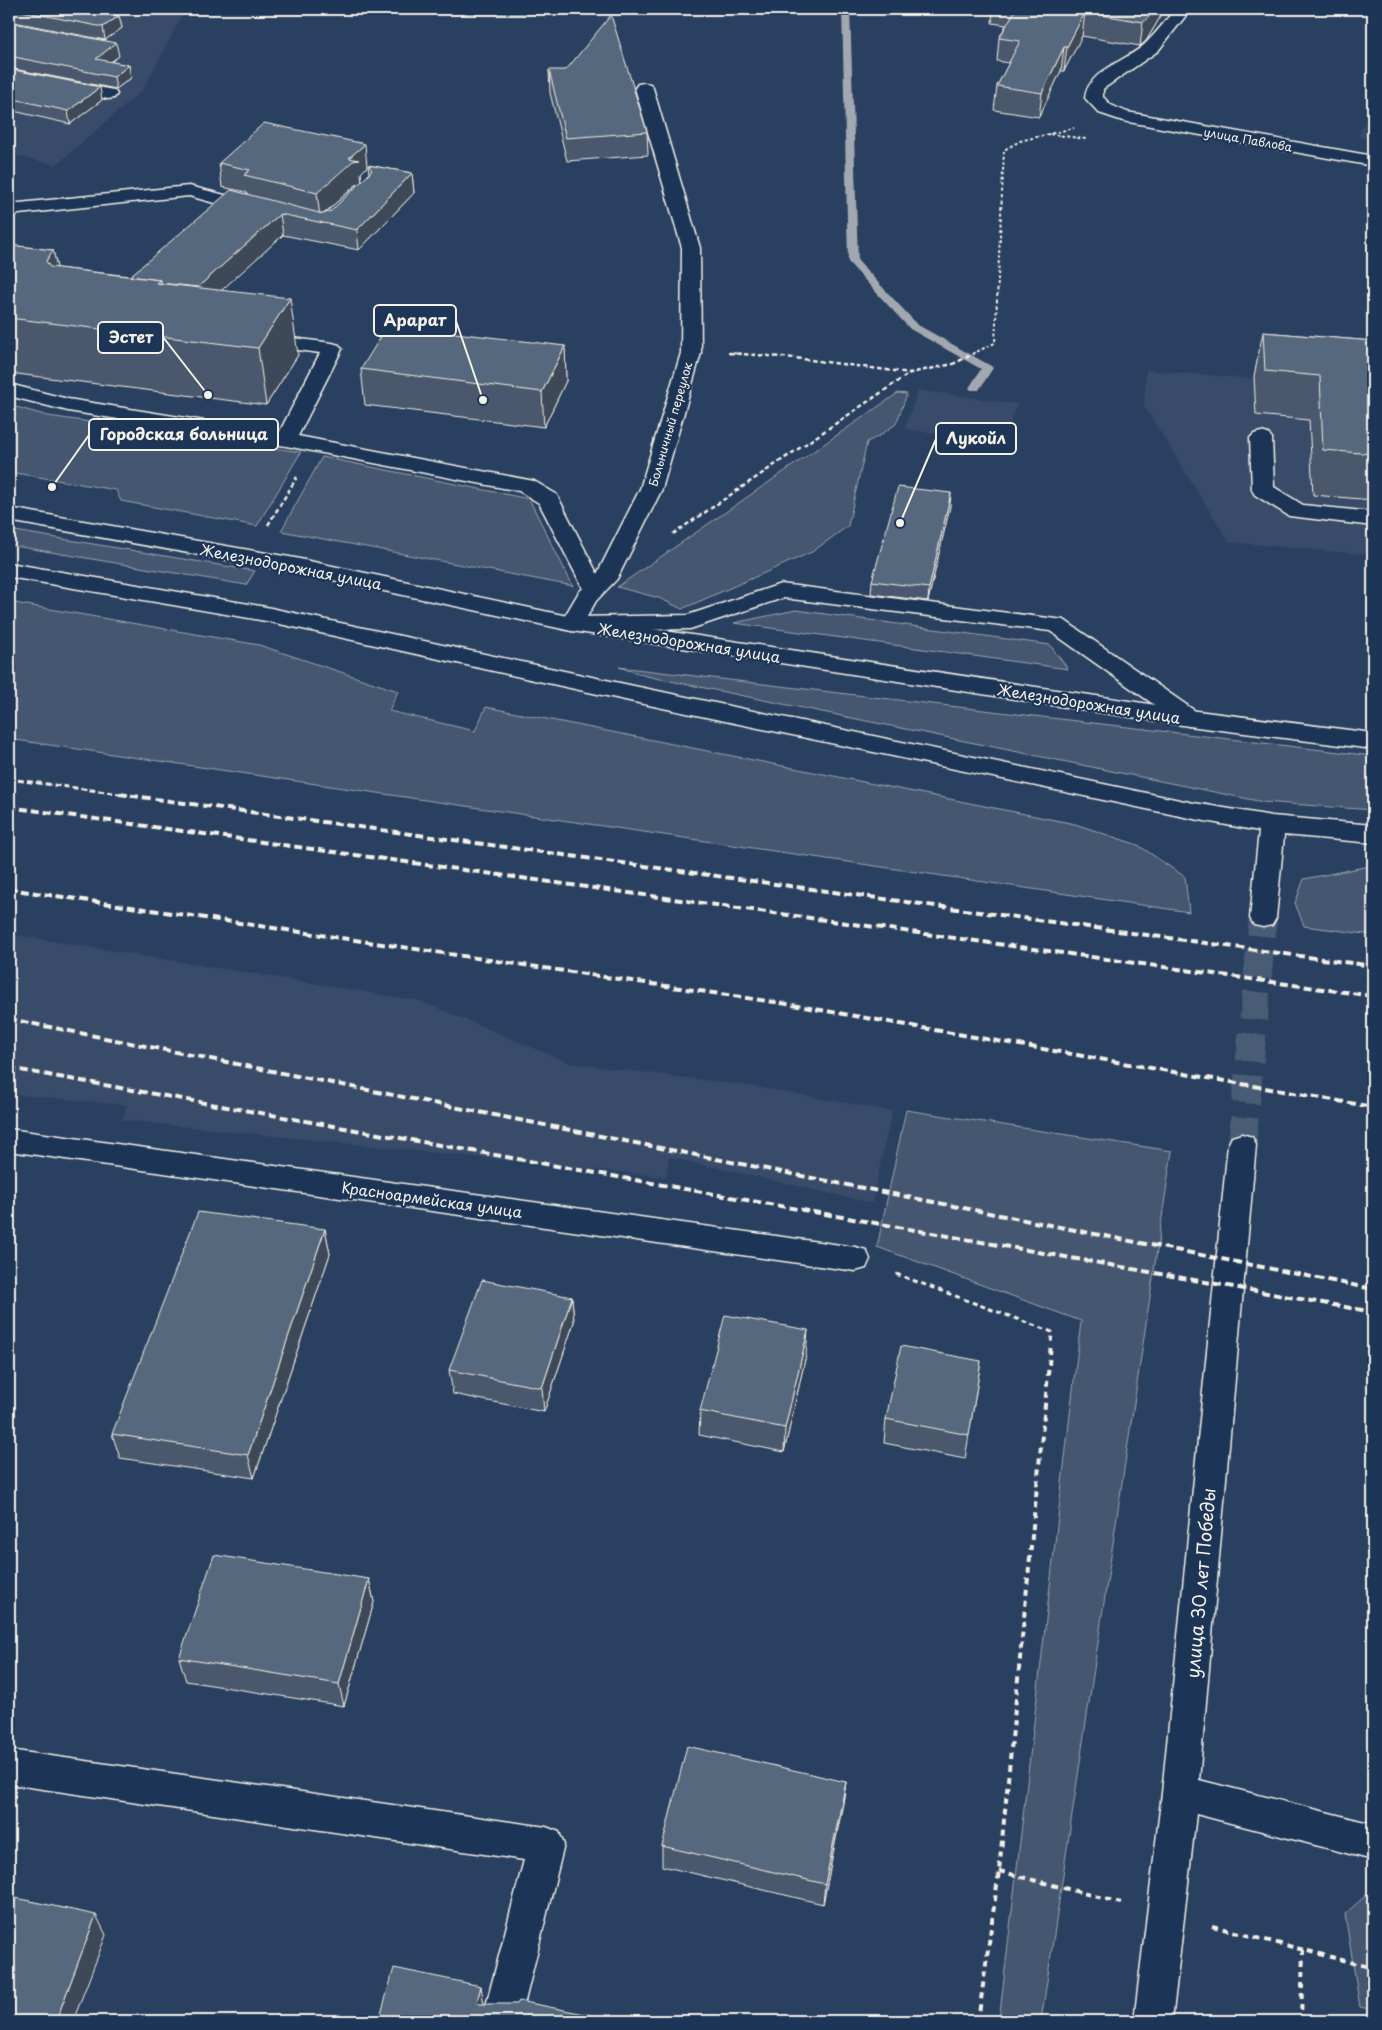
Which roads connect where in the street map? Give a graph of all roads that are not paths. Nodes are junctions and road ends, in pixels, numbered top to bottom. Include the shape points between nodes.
1 (1183, 9) edge
2 (9, 74) edge
3 (644, 88) dead end
4 (108, 94) dead end
5 (1373, 161) edge
6 (9, 210) edge
7 (270, 212) edge
8 (245, 338) edge
9 (9, 390) edge
10 (1261, 438) dead end
11 (286, 440) junction
12 (9, 514) edge
13 (1373, 519) edge
14 (9, 570) edge
15 (594, 589) junction
16 (572, 624) junction
17 (1189, 718) junction
18 (1373, 741) edge
19 (1272, 825) junction
20 (1373, 834) edge
21 (1263, 918) tunnel mouth
22 (9, 1140) edge
23 (1242, 1145) tunnel mouth
24 (855, 1258) road end
25 (9, 1767) edge
26 (1180, 1793) junction
27 (1373, 1842) edge
28 (501, 2021) edge
29 (1153, 2021) edge

1 - 5 main road, улица Павлова via 1152,47 1095,88 1094,98 1105,109 1124,116
2 - 4 main road
3 - 15 main road, Больничный переулок via 691,248 691,353 651,489 606,579
6 - 7 main road via 189,191
8 - 11 main road via 332,349
9 - 11 main road via 68,405
10 - 13 main road via 1263,490 1297,512
11 - 15 main road via 526,486 548,499
12 - 16 main road, Железнодорожная улица via 295,565
14 - 19 main road via 266,614 653,698
15 - 16 main road, Больничный переулок
16 - 17 main road, Железнодорожная улица
16 - 17 main road via 690,622 781,591 1056,625
17 - 18 main road, Железнодорожная улица
19 - 20 main road
19 - 21 main road
22 - 24 main road, Красноармейская улица
23 - 26 main road, улица 30 лет Победы
25 - 28 main road via 546,1845
26 - 27 main road
26 - 29 main road, улица 30 лет Победы

